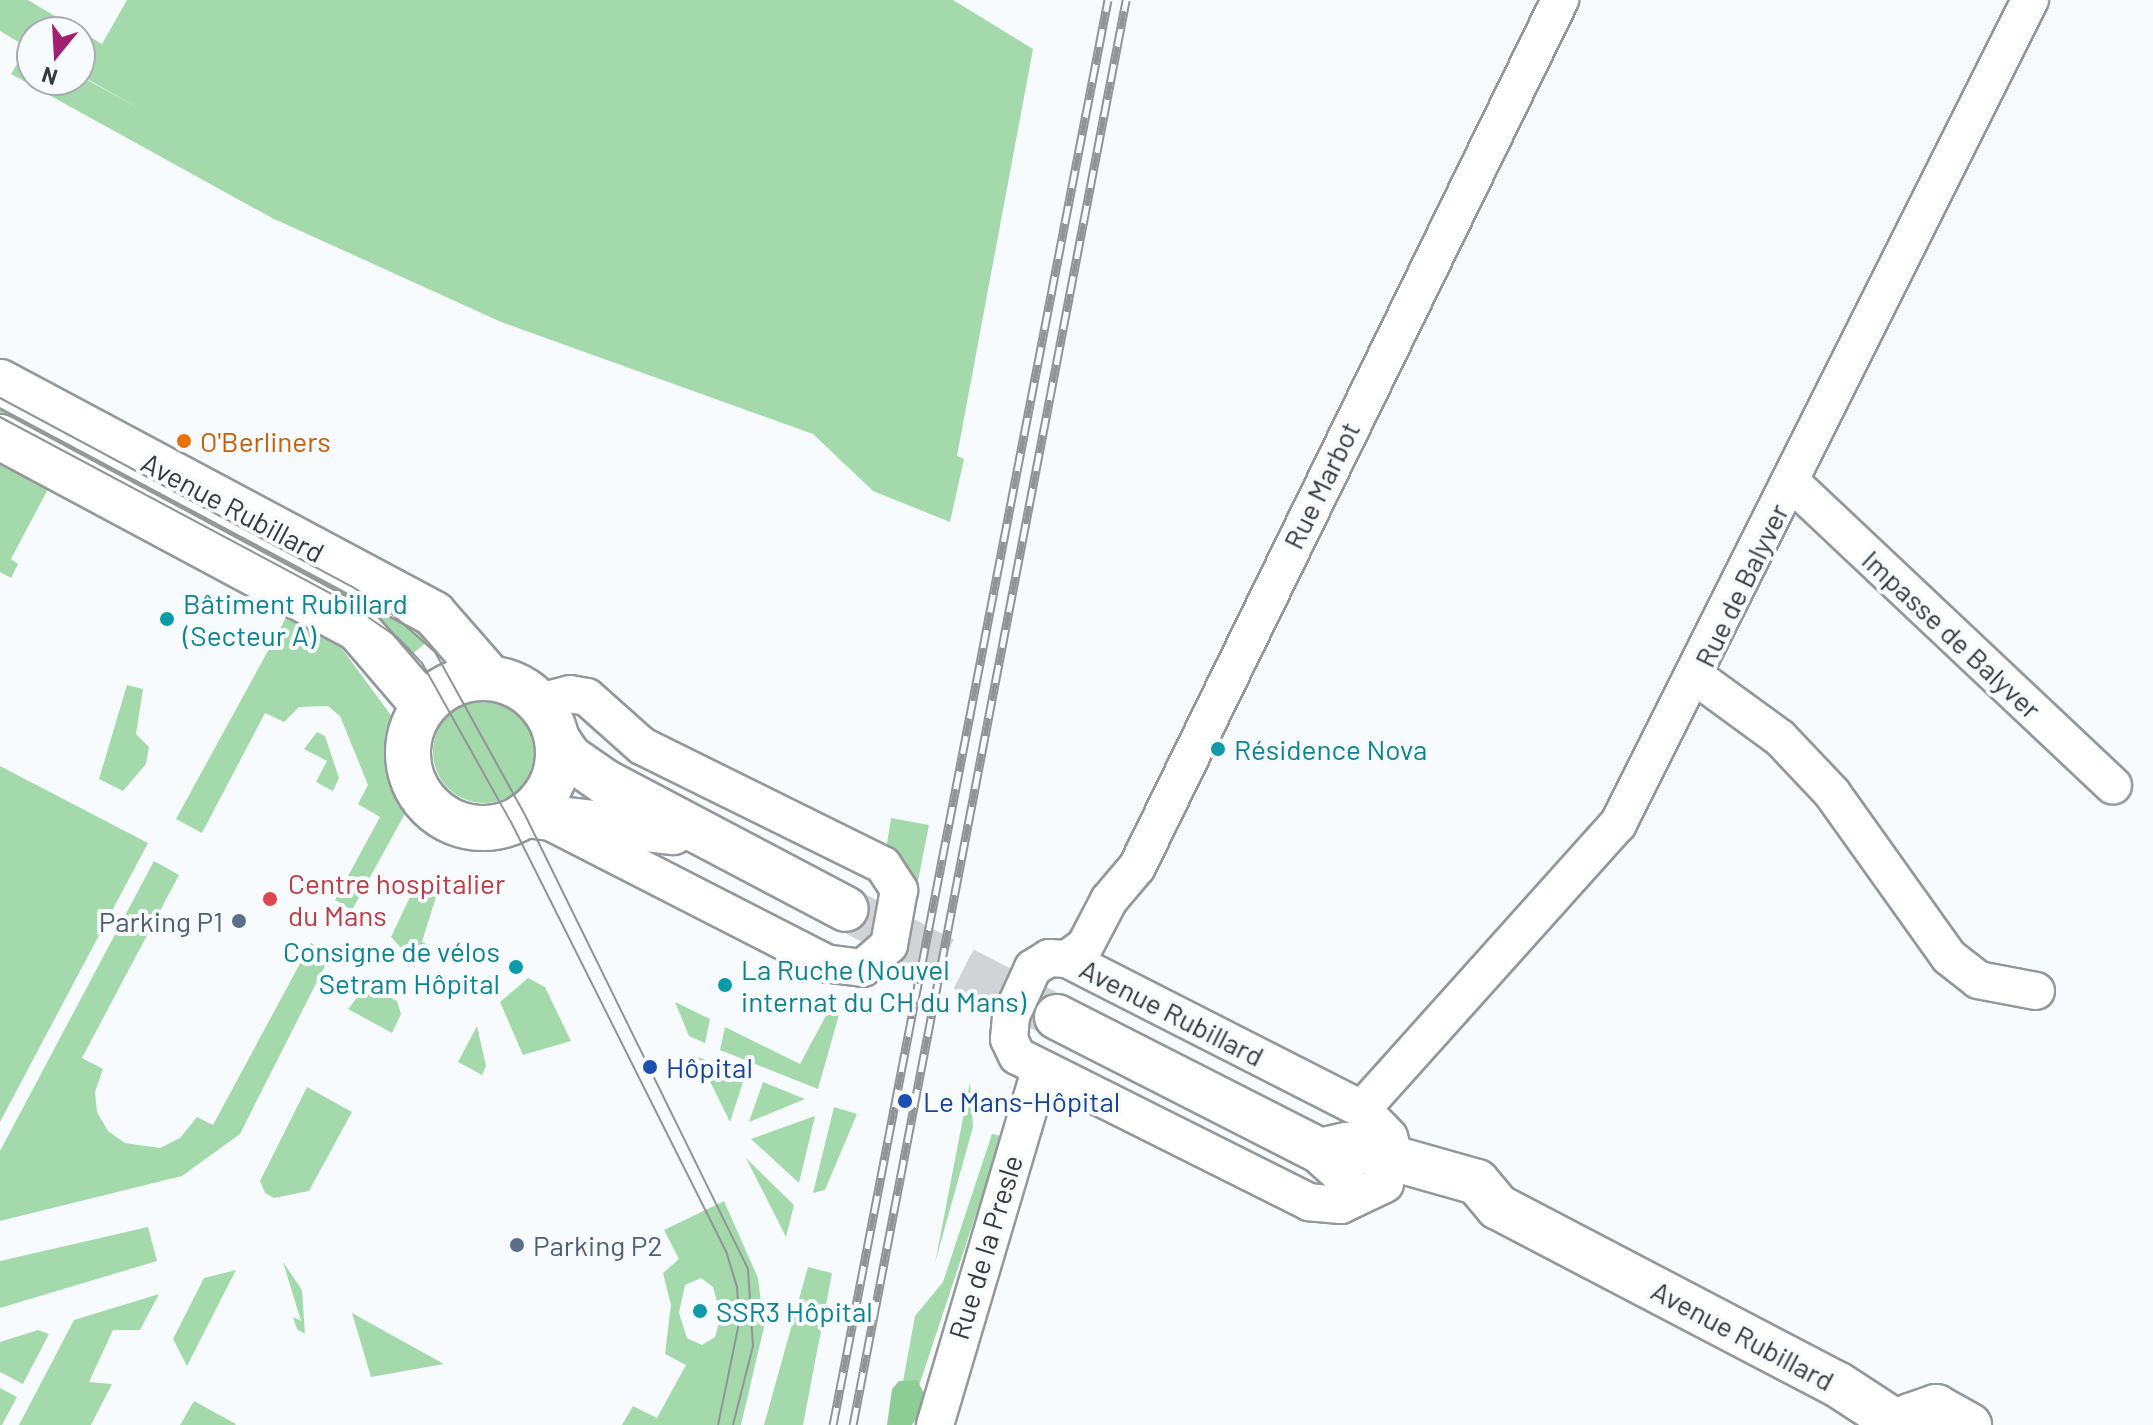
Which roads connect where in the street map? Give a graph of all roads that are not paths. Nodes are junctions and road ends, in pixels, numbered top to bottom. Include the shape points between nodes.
1 (1560, 0) edge
2 (2030, 0) edge
3 (0, 382) edge
4 (0, 437) edge
5 (1792, 483) junction
6 (1695, 676) junction
7 (490, 678) junction
8 (424, 706) junction
9 (548, 721) junction
10 (2113, 785) dead end
11 (533, 816) junction
12 (720, 844) junction
13 (846, 909) tunnel mouth
14 (1067, 959) junction
15 (2036, 991) dead end
16 (1057, 1017) tunnel mouth
17 (1040, 1070) junction
18 (1362, 1109) junction
19 (1390, 1171) junction
20 (935, 1425) edge
21 (1901, 1425) edge
22 (1969, 1425) edge

1 - 14 street, Rue Marbot via 1137,867 1109,900 1085,946
2 - 5 street, Rue de Balyver
3 - 7 main road, Avenue Rubillard via 434,614
4 - 8 main road, Avenue Rubillard via 358,629
5 - 6 street, Rue de Balyver
5 - 10 street, Impasse de Balyver
6 - 15 street via 1780,738 1832,793 1949,957 1978,980
6 - 18 street, Rue de Balyver via 1618,824
7 - 8 main road via 455,683
7 - 9 main road, Avenue Rubillard via 517,685
8 - 11 main road, Avenue Rubillard via 410,737 408,760 427,803 457,823 480,828
9 - 11 main road via 555,776
9 - 11 street via 570,694 587,697 642,746 883,865 899,890 889,945 877,961 863,968 828,964
9 - 12 main road, Avenue Rubillard via 569,757
11 - 12 main road, Avenue Rubillard via 655,827
12 - 13 main road, Avenue Rubillard
14 - 17 street, Avenue Rubillard via 1049,958 1033,968 1011,1016 1012,1048
14 - 18 street, Avenue Rubillard
16 - 19 main road, Avenue Rubillard via 1320,1151 1336,1169
17 - 19 street, Avenue Rubillard via 1309,1202 1341,1205
17 - 20 street, Rue de la Presle
18 - 19 street, Avenue Rubillard via 1389,1137
19 - 21 main road, Avenue Rubillard via 1475,1213 1498,1207 1837,1384
21 - 22 main road, Avenue Rubillard via 1936,1407 1950,1410

